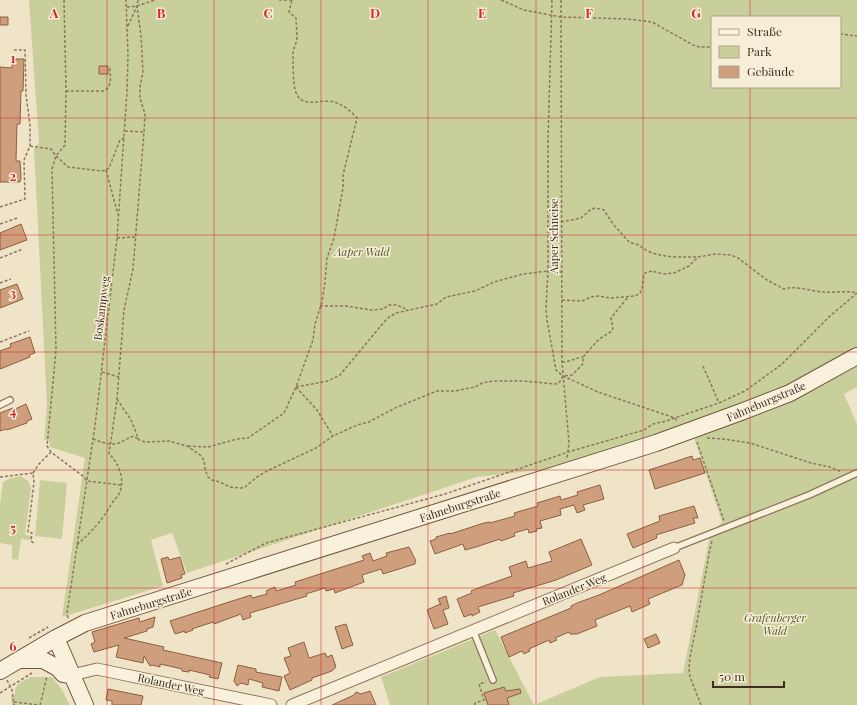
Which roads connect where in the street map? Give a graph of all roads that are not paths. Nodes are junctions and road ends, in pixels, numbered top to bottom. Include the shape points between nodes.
1 (857, 356) edge
2 (10, 400) dead end
3 (0, 405) edge
4 (854, 474) edge
5 (674, 548) joint
6 (473, 630) junction
7 (56, 638) junction
8 (20, 660) junction
9 (0, 671) edge
10 (72, 675) junction
11 (493, 680) road end
12 (85, 705) edge
13 (271, 705) edge
14 (292, 705) edge

1 - 7 street, Fahneburgstraße via 790,393 694,433 97,619
2 - 3 lane
4 - 5 lane, Rolander Weg via 809,495
5 - 6 street, Rolander Weg
6 - 11 lane
6 - 14 street, Rolander Weg
7 - 8 street, Fahneburgstraße
7 - 10 street
8 - 9 street, Fahneburgstraße
8 - 10 street via 43,660 58,668 63,674
10 - 12 street
10 - 13 street, Rolander Weg via 97,669

